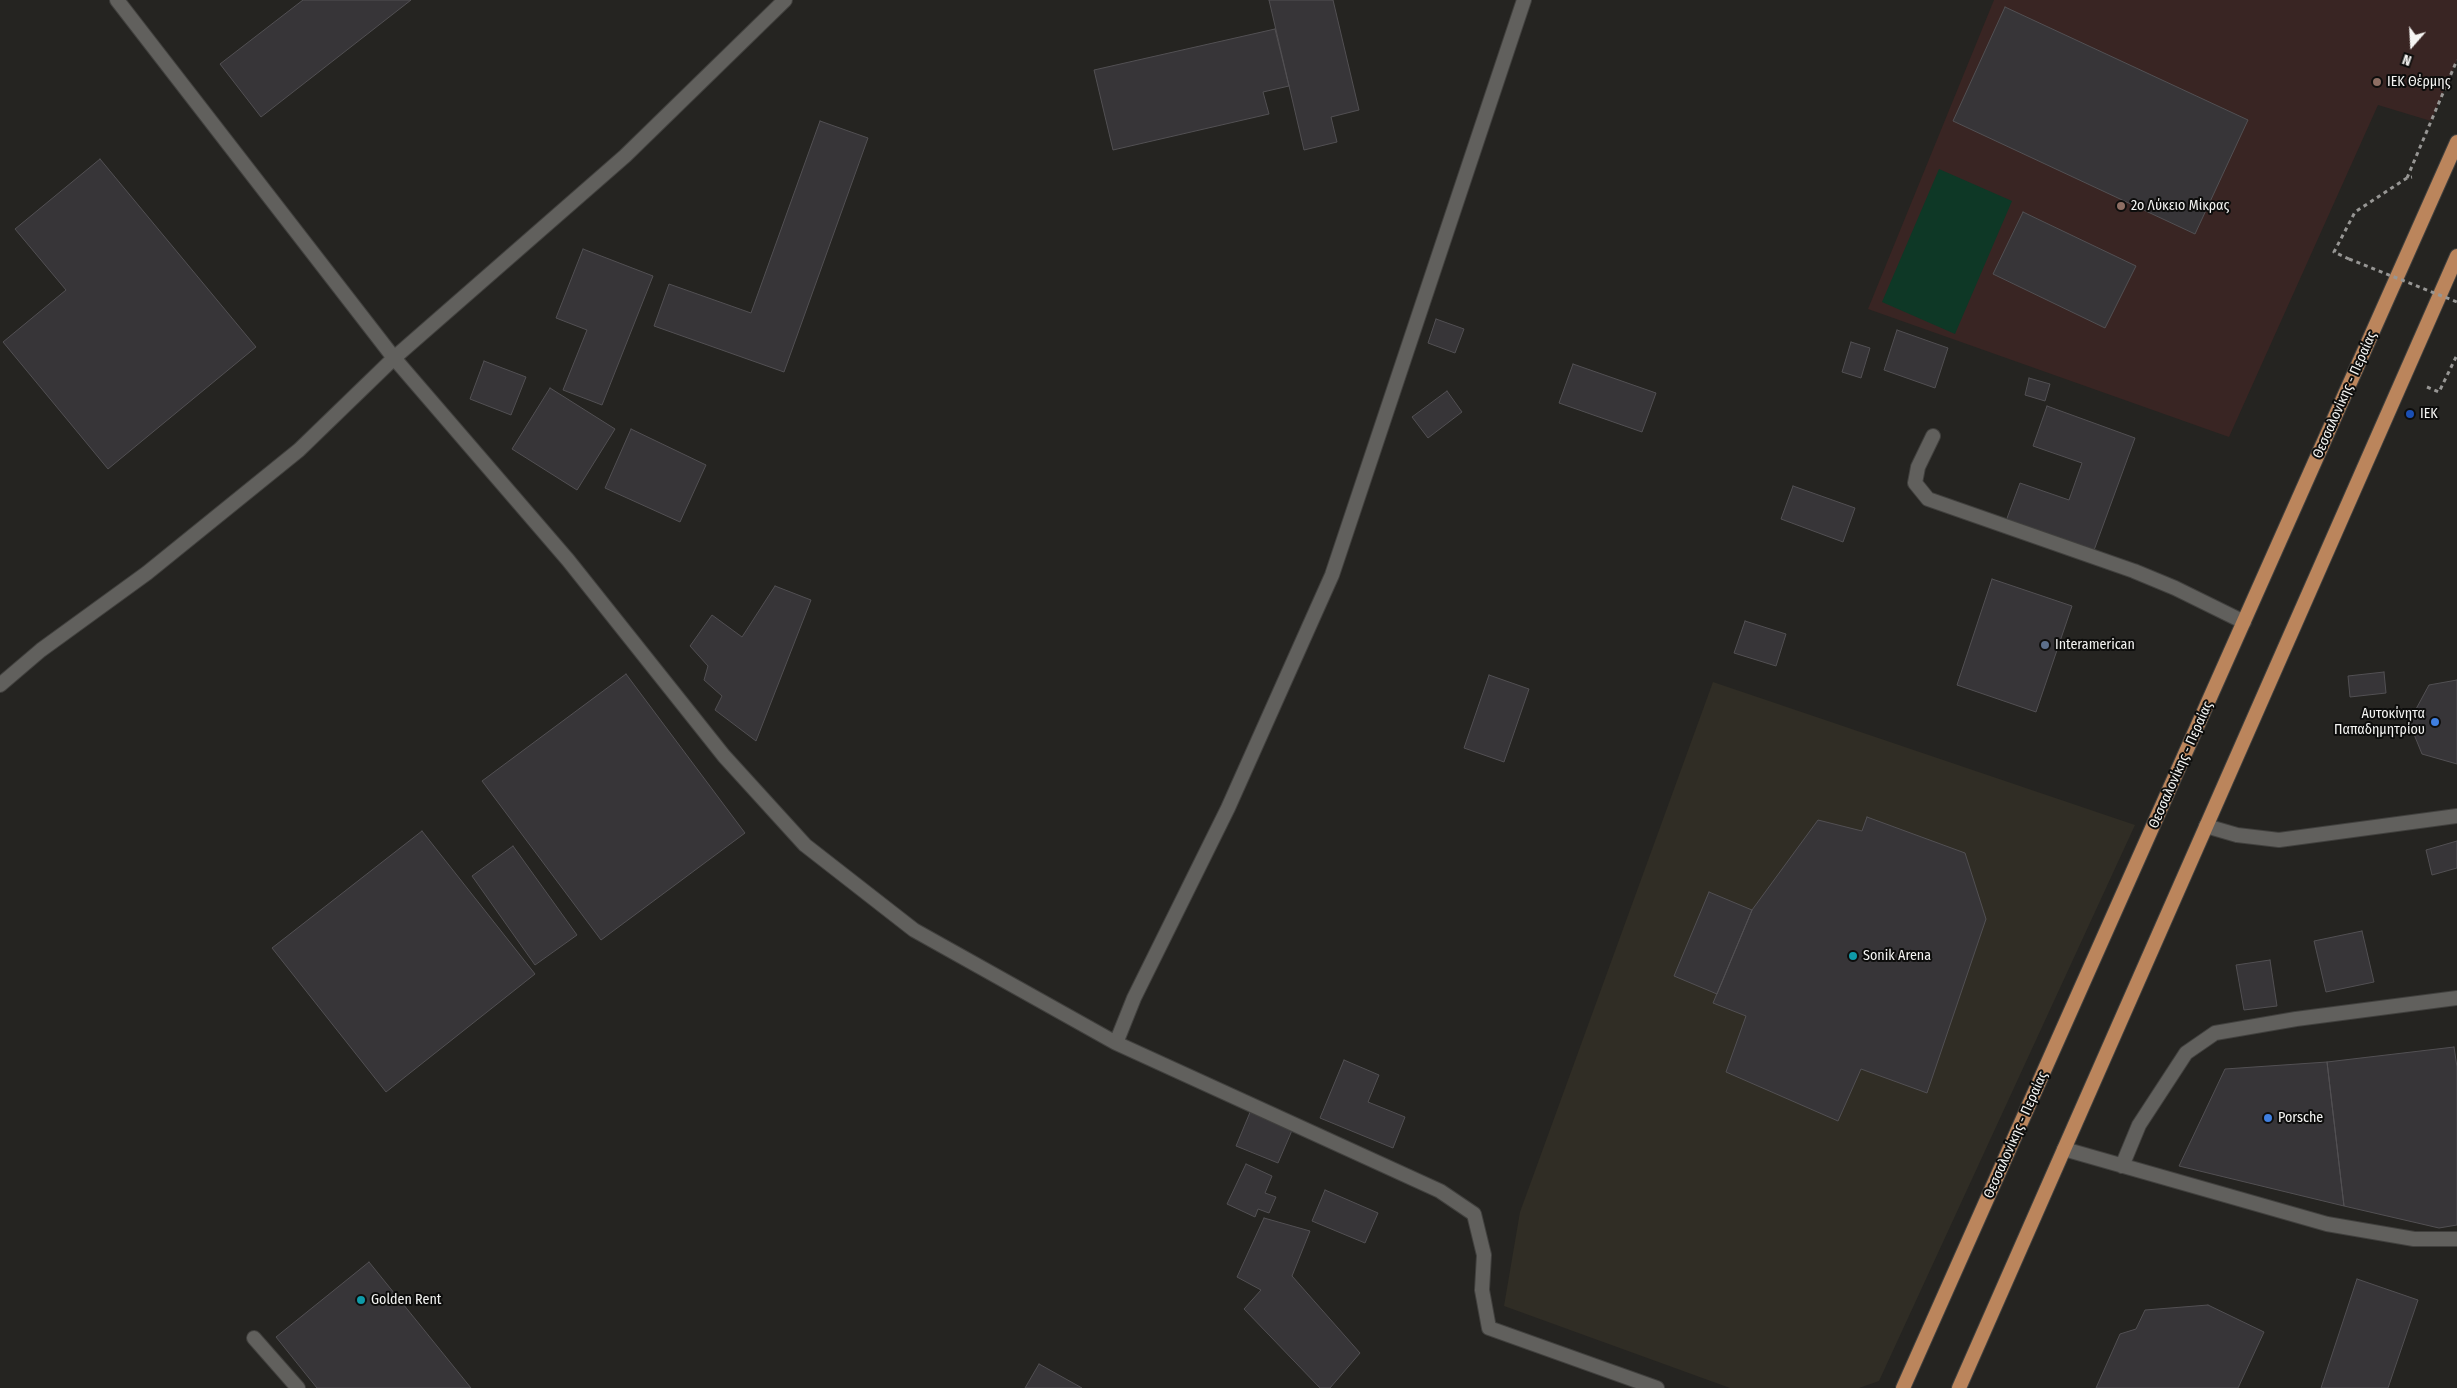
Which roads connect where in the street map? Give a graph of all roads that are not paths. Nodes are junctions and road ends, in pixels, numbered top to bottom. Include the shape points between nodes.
1 (116, 0) edge
2 (785, 0) edge
3 (1524, 0) edge
4 (2457, 142) edge
5 (2457, 256) edge
6 (394, 358) junction
7 (1933, 436) dead end
8 (2244, 622) junction
9 (0, 685) edge
10 (2457, 816) edge
11 (2206, 826) junction
12 (2457, 998) edge
13 (1116, 1043) junction
14 (2064, 1149) junction
15 (2122, 1166) junction
16 (2457, 1239) edge
17 (254, 1338) dead end
18 (298, 1388) edge
19 (1657, 1388) edge
20 (1904, 1388) edge
21 (1959, 1388) edge

1 - 6 street
2 - 6 street via 625,156
3 - 13 street via 1332,576 1228,808 1134,998
4 - 8 main road, Θεσσαλονίκης - Περαίας
5 - 11 main road
6 - 9 street via 292,456 147,573 41,650
6 - 13 street via 568,560 724,756 805,844 914,930
7 - 8 street via 1918,467 1915,483 1928,499 2134,571
8 - 20 main road, Θεσσαλονίκης - Περαίας
10 - 11 street via 2279,840 2237,835
11 - 14 main road
12 - 15 street via 2215,1033 2186,1053 2139,1125
13 - 19 street via 1440,1190 1474,1214 1484,1254 1482,1290 1489,1328
14 - 15 street
14 - 21 main road
15 - 16 street via 2327,1224 2414,1239
17 - 18 street

